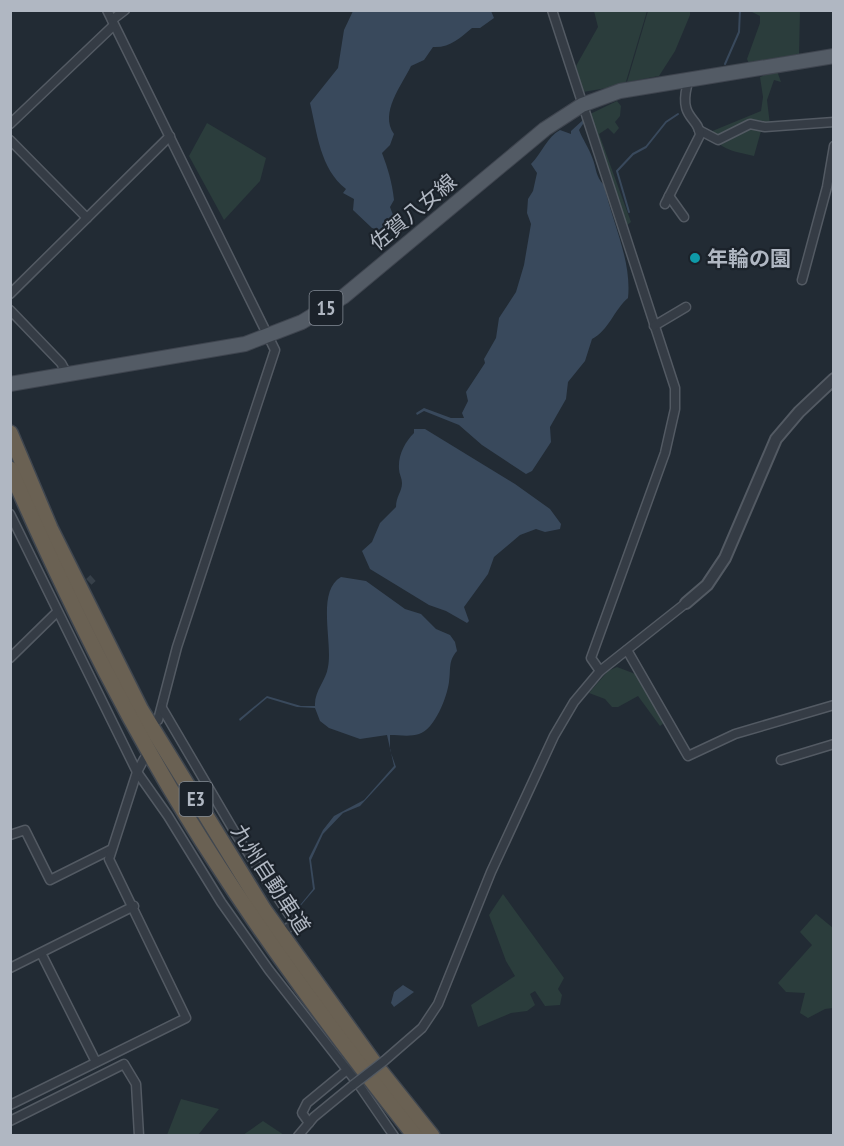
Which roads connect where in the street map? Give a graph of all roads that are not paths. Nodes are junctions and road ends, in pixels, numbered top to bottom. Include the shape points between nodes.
1 (107, 10) edge
2 (125, 10) edge
3 (552, 10) edge
4 (112, 23) junction
5 (834, 56) edge
6 (687, 86) dead end
7 (582, 105) junction
8 (834, 122) edge
9 (10, 124) edge
10 (699, 130) junction
11 (170, 136) junction
12 (10, 140) edge
13 (834, 146) edge
14 (684, 217) dead end
15 (87, 218) junction
16 (802, 280) dead end
17 (10, 294) edge
18 (686, 307) dead end
19 (10, 310) edge
20 (654, 326) junction
21 (269, 335) junction
22 (66, 372) junction
23 (834, 379) edge
24 (10, 384) edge
25 (10, 433) edge
26 (10, 469) edge
27 (10, 514) edge
28 (686, 603) joint
29 (57, 612) junction
30 (627, 650) junction
31 (12, 654) edge
32 (600, 671) junction
33 (834, 705) edge
34 (162, 708) junction
35 (158, 720) dead end
36 (834, 744) edge
37 (144, 759) dead end
38 (781, 760) dead end
39 (137, 772) junction
40 (10, 835) edge
41 (110, 850) junction
42 (134, 906) junction
43 (288, 928) dead end
44 (41, 953) junction
45 (10, 968) edge
46 (96, 1062) junction
47 (347, 1070) junction
48 (10, 1105) edge
49 (10, 1121) edge
50 (309, 1123) junction
51 (139, 1136) edge
52 (298, 1136) edge
53 (394, 1136) edge
54 (415, 1136) edge
55 (432, 1136) edge

1 - 4 street
2 - 4 street
3 - 7 street
4 - 9 street
4 - 11 street
5 - 7 main road, 佐賀八女線 / 15 via 620,91
6 - 10 street via 685,108
7 - 20 street
7 - 21 main road, 佐賀八女線 / 15 via 545,129 343,297 302,322
8 - 10 street via 779,127 750,124 718,140
10 - 14 street via 667,203
11 - 15 street
11 - 21 street via 184,155
12 - 15 street
13 - 16 street
15 - 17 street
18 - 20 street
19 - 22 street
20 - 32 street via 675,388 675,409 665,453 591,658
21 - 22 main road, 佐賀八女線 / 15 via 215,350
21 - 34 street via 275,350 181,635
22 - 24 main road, 佐賀八女線 / 15
23 - 28 street via 776,439 725,558 706,585
25 - 55 highway, 九州自動車道 / E3 via 50,528 141,710 264,910
26 - 54 highway, 九州自動車道 / E3 via 71,602 135,725 219,867 327,1021
27 - 29 street
28 - 30 street
29 - 31 street
29 - 39 street
30 - 32 street
30 - 33 street via 688,756 735,734
32 - 50 street, bridge via 574,702 554,736 491,872 438,1004 422,1028
34 - 35 street
34 - 43 street via 237,836 294,922
36 - 38 street
37 - 39 street
39 - 41 street
39 - 47 street via 221,902
40 - 41 street via 25,830 50,880
41 - 42 street via 110,859
42 - 44 street
42 - 46 street via 186,1018
44 - 45 street
44 - 46 street
46 - 48 street
47 - 50 street via 307,1103 302,1113
47 - 53 street
49 - 51 street via 124,1064 136,1084
50 - 52 street

